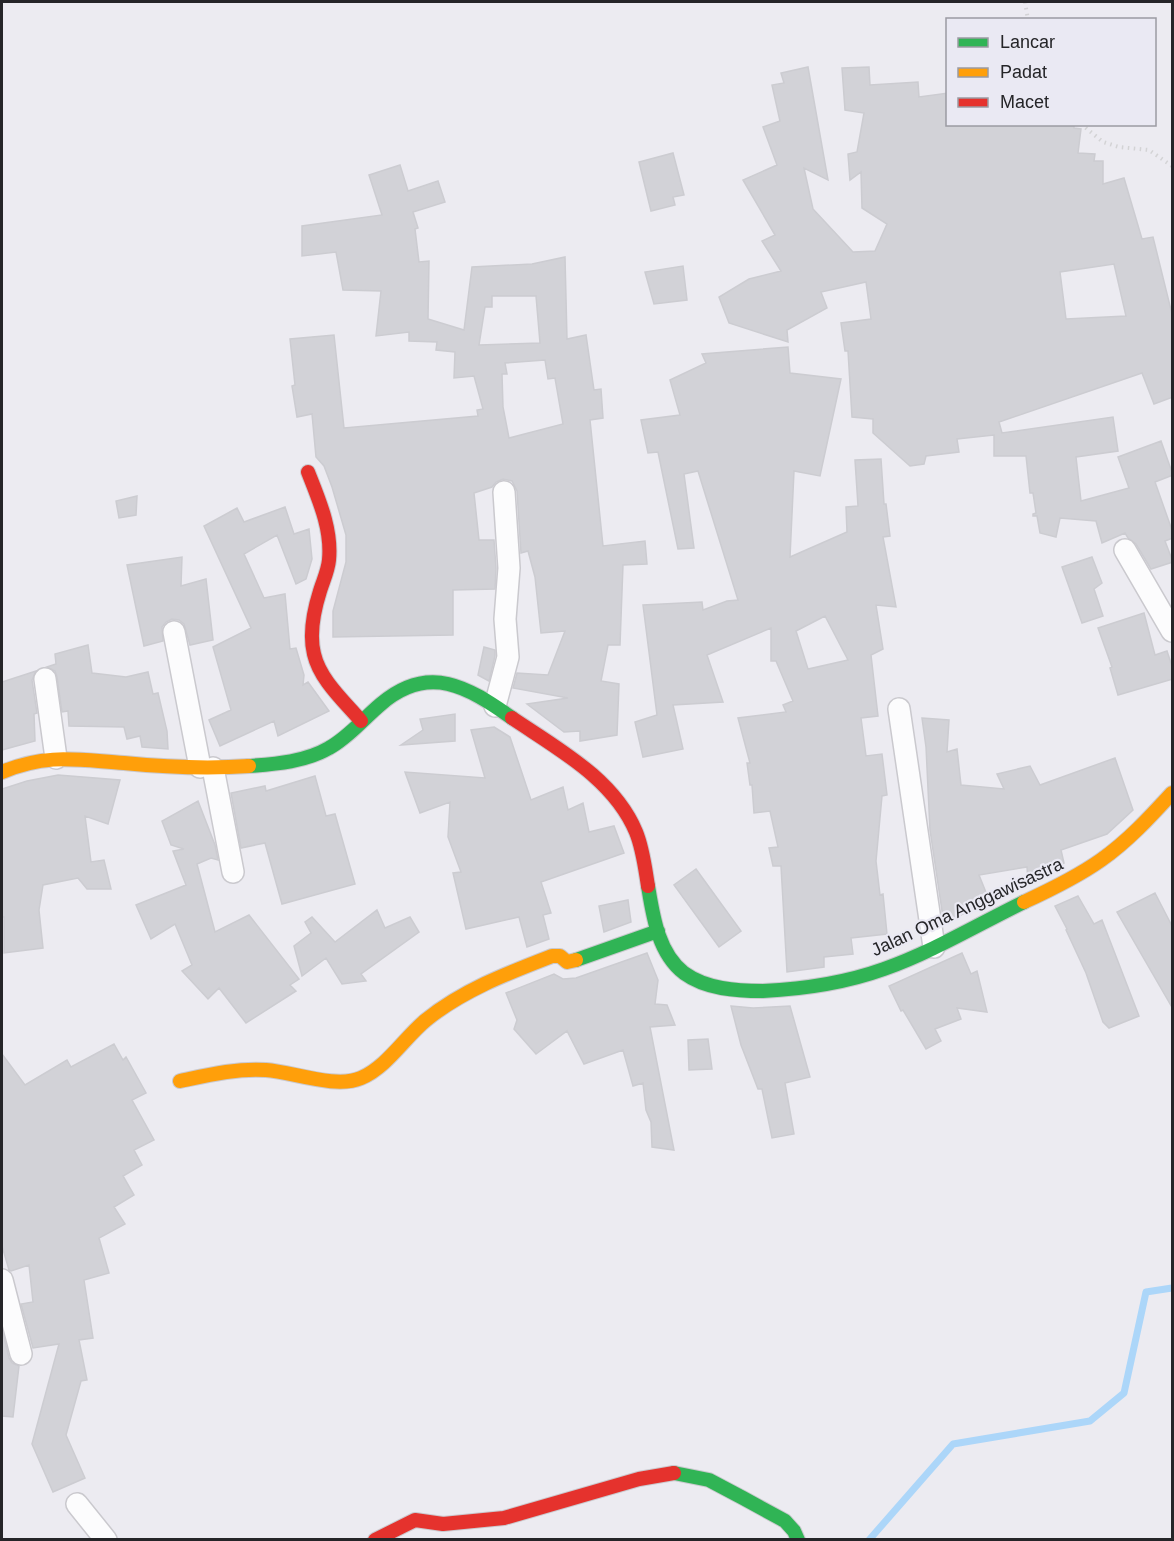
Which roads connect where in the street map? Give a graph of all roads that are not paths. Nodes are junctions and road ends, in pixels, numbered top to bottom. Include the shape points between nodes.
1 (308, 472) dead end
2 (504, 492) dead end
3 (1125, 550) dead end
4 (1173, 631) edge
5 (174, 632) dead end
6 (45, 679) dead end
7 (495, 706) junction
8 (899, 709) dead end
9 (361, 721) junction
10 (57, 758) junction
11 (207, 767) junction
12 (2, 772) edge
13 (1173, 793) edge
14 (233, 872) dead end
15 (658, 932) junction
16 (934, 947) junction
17 (180, 1081) dead end
18 (2, 1280) edge
19 (21, 1354) dead end
20 (77, 1504) dead end
21 (106, 1539) edge
22 (375, 1539) edge
23 (798, 1539) edge

1 - 9 main road via 328,531 329,547 313,635 314,653 327,678
2 - 7 street via 509,568 505,619 508,657
3 - 4 street
5 - 11 street
6 - 10 street
7 - 9 main road, Jalan Oma Anggawisastra via 474,692 426,682 392,695
7 - 15 main road, Jalan Oma Anggawisastra via 586,771 617,799 636,831
8 - 16 street
9 - 11 main road, Jalan Oma Anggawisastra via 339,742 306,757
10 - 11 main road, Jalan Oma Anggawisastra
10 - 12 main road, Jalan Oma Anggawisastra
11 - 14 street
13 - 16 main road, Jalan Oma Anggawisastra via 1128,839 1096,864
15 - 16 main road, Jalan Oma Anggawisastra via 666,951 684,973 704,983 740,991 784,990 842,981 884,969
15 - 17 main road via 572,961 552,956 482,983 425,1020 370,1073 353,1081 269,1070 237,1070
18 - 19 street
20 - 21 street
22 - 23 main road via 415,1520 443,1524 504,1518 639,1479 677,1473 710,1480 785,1521

